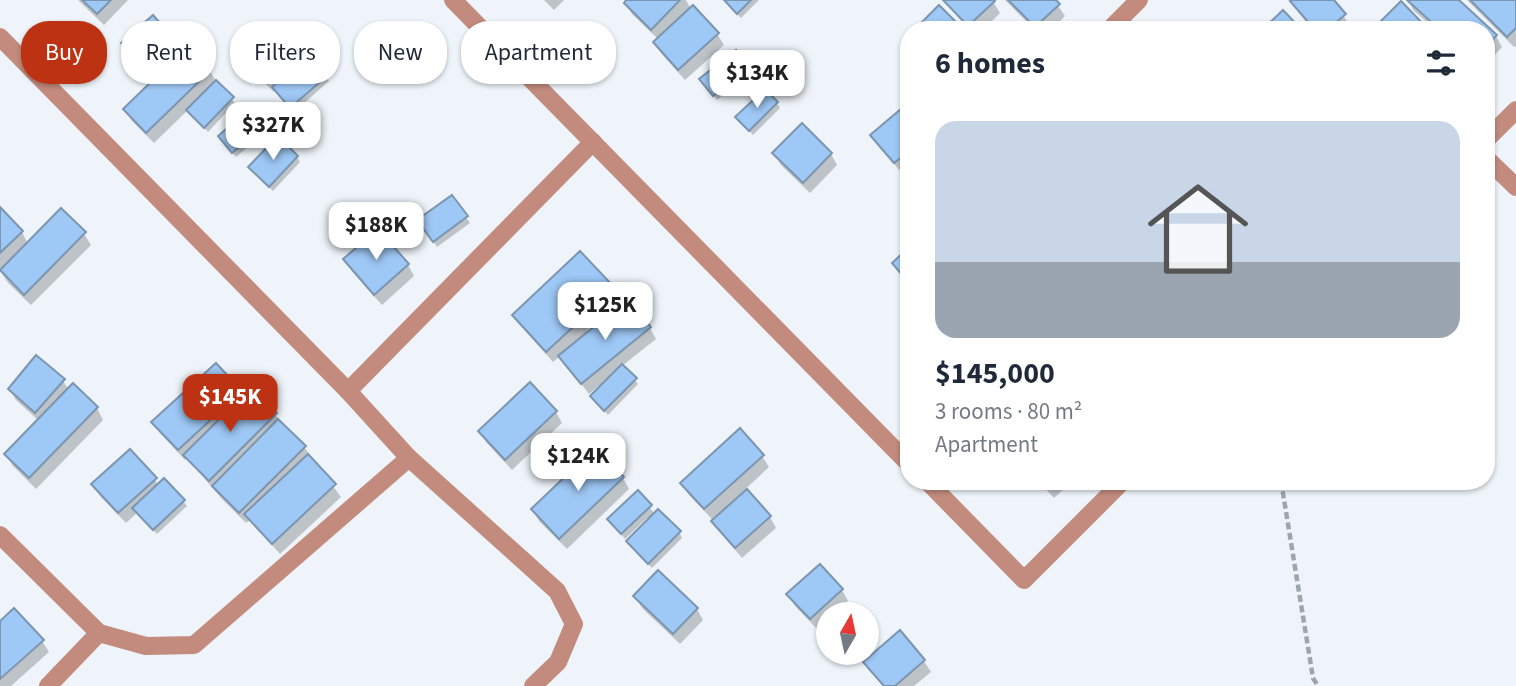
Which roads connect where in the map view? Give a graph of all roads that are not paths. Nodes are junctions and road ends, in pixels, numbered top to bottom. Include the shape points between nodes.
1 (453, 0) edge
2 (1139, 0) edge
3 (1118, 21) edge
4 (0, 37) edge
5 (1516, 110) edge
6 (1495, 131) edge
7 (593, 142) junction
8 (1495, 167) edge
9 (1516, 187) edge
10 (348, 391) junction
11 (900, 455) edge
12 (409, 458) junction
13 (936, 490) edge
14 (1114, 490) edge
15 (0, 534) edge
16 (99, 633) junction
17 (48, 686) edge
18 (533, 686) edge

1 - 7 street
2 - 3 street
4 - 10 street
5 - 6 street
7 - 10 street
7 - 11 street
8 - 9 street
10 - 12 street
12 - 16 street via 194,645 146,646
12 - 18 street via 557,591 574,624 558,662
13 - 14 street via 1024,580
15 - 16 street
16 - 17 street

